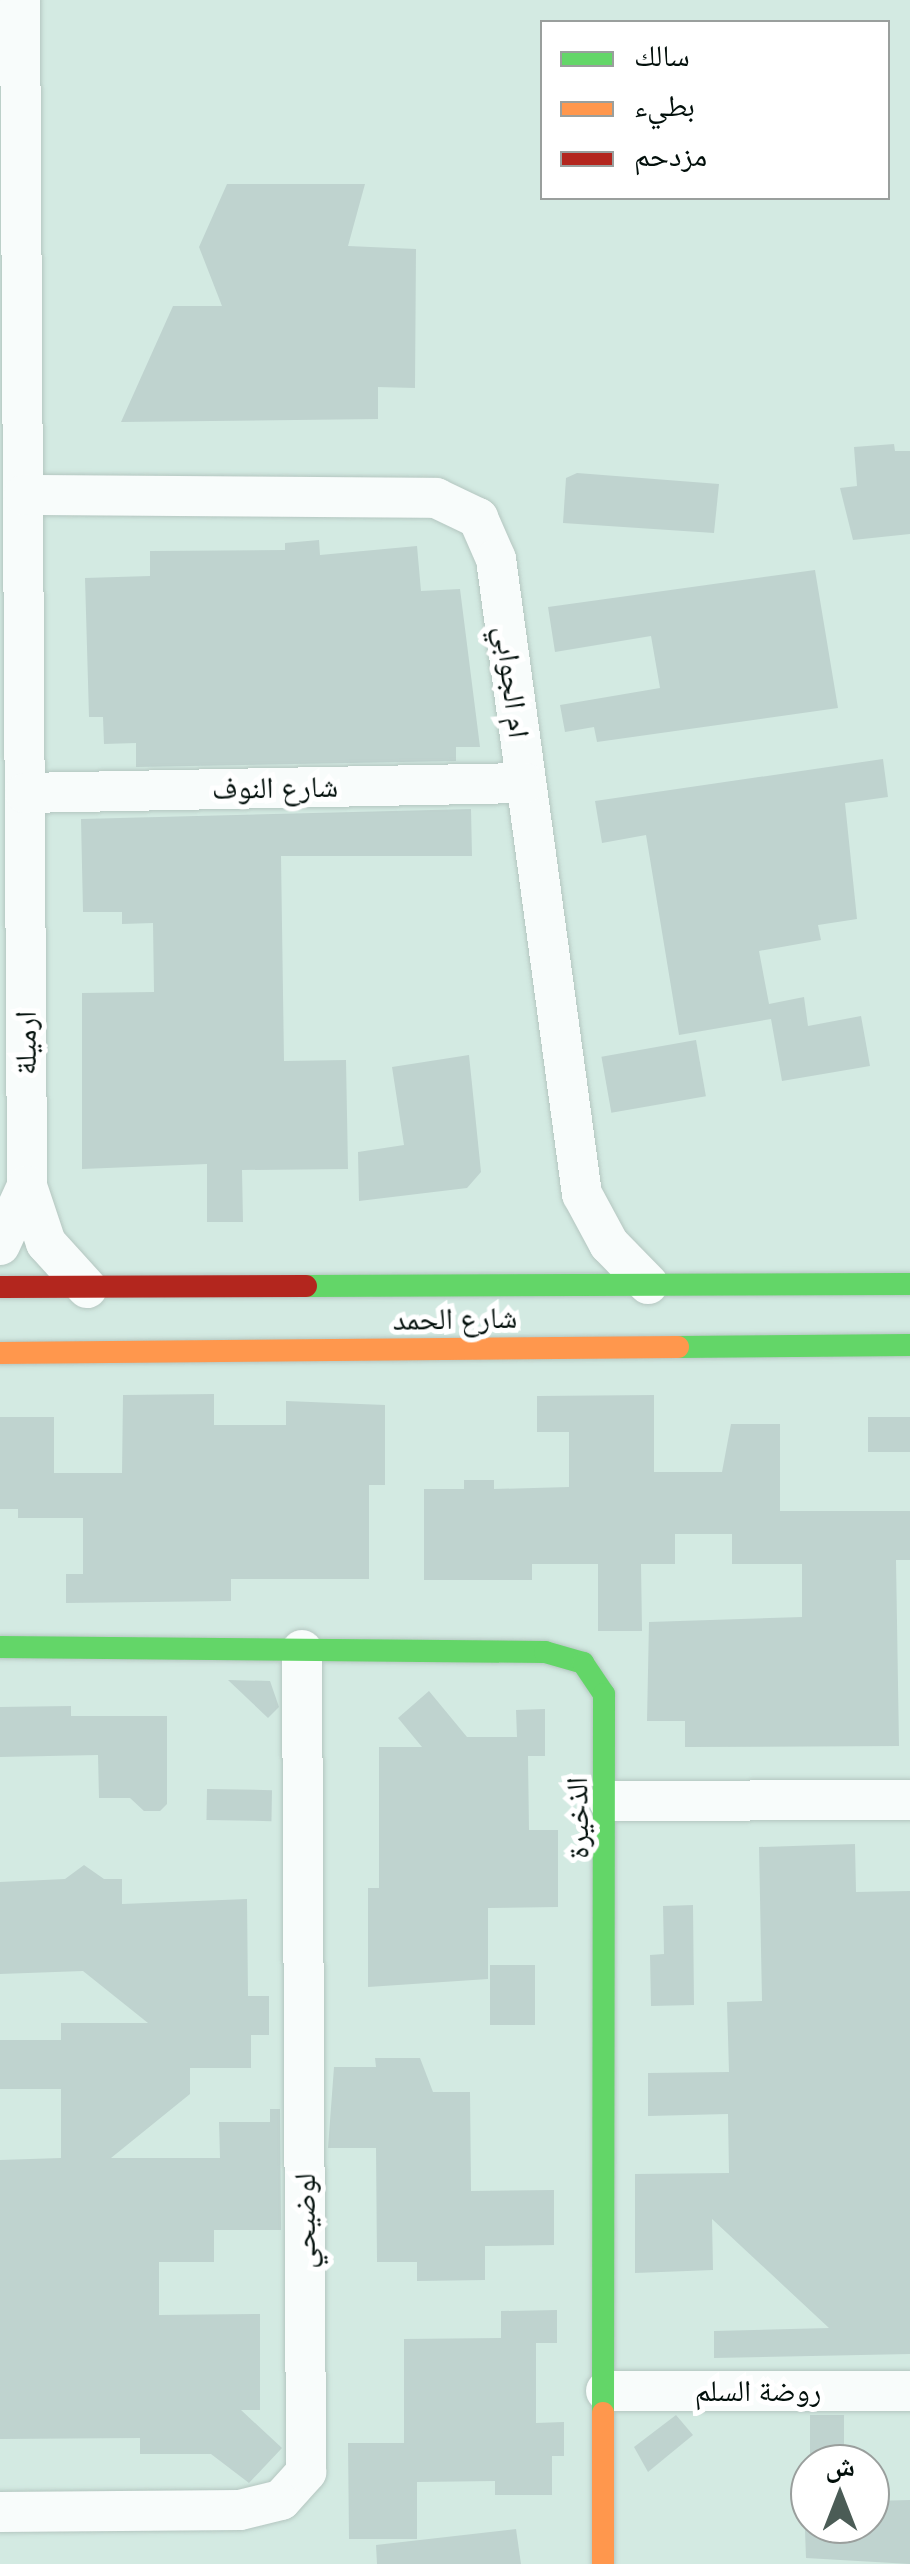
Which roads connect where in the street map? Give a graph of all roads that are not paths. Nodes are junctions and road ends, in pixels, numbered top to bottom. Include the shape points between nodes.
1 (20, 0) edge
2 (24, 495) junction
3 (525, 783) junction
4 (25, 793) junction
5 (13, 975) edge
6 (27, 1186) junction
7 (0, 1246) edge
8 (648, 1284) junction
9 (909, 1284) edge
10 (0, 1287) edge
11 (87, 1288) junction
12 (910, 1345) edge
13 (0, 1353) edge
14 (0, 1647) edge
15 (302, 1650) junction
16 (910, 1800) edge
17 (609, 1801) junction
18 (606, 2390) junction
19 (910, 2391) edge
20 (0, 2512) edge
21 (604, 2564) edge

1 - 2 street, ارميلة
2 - 3 street, ام الجوابي via 436,498 466,509 487,530 496,559
2 - 4 street, ارميلة
3 - 4 street, شارع النوف
3 - 8 street, ام الجوابي via 582,1194 609,1244
4 - 5 street, ارميلة
5 - 6 street, ارميلة
6 - 7 street, ارميلة
6 - 11 street, ارميلة via 46,1243
8 - 9 street, شارع الحمد
8 - 11 street, شارع الحمد
10 - 11 street, شارع الحمد
12 - 13 street, شارع الحمد
14 - 15 street, الذخيرة
15 - 17 street, الذخيرة via 545,1652 583,1662 604,1694
15 - 20 street, لوضيحي via 306,2472 282,2500 240,2510
16 - 17 street
17 - 18 street, الذخيرة
18 - 19 street, روضة السلم
18 - 21 street, الذخيرة

